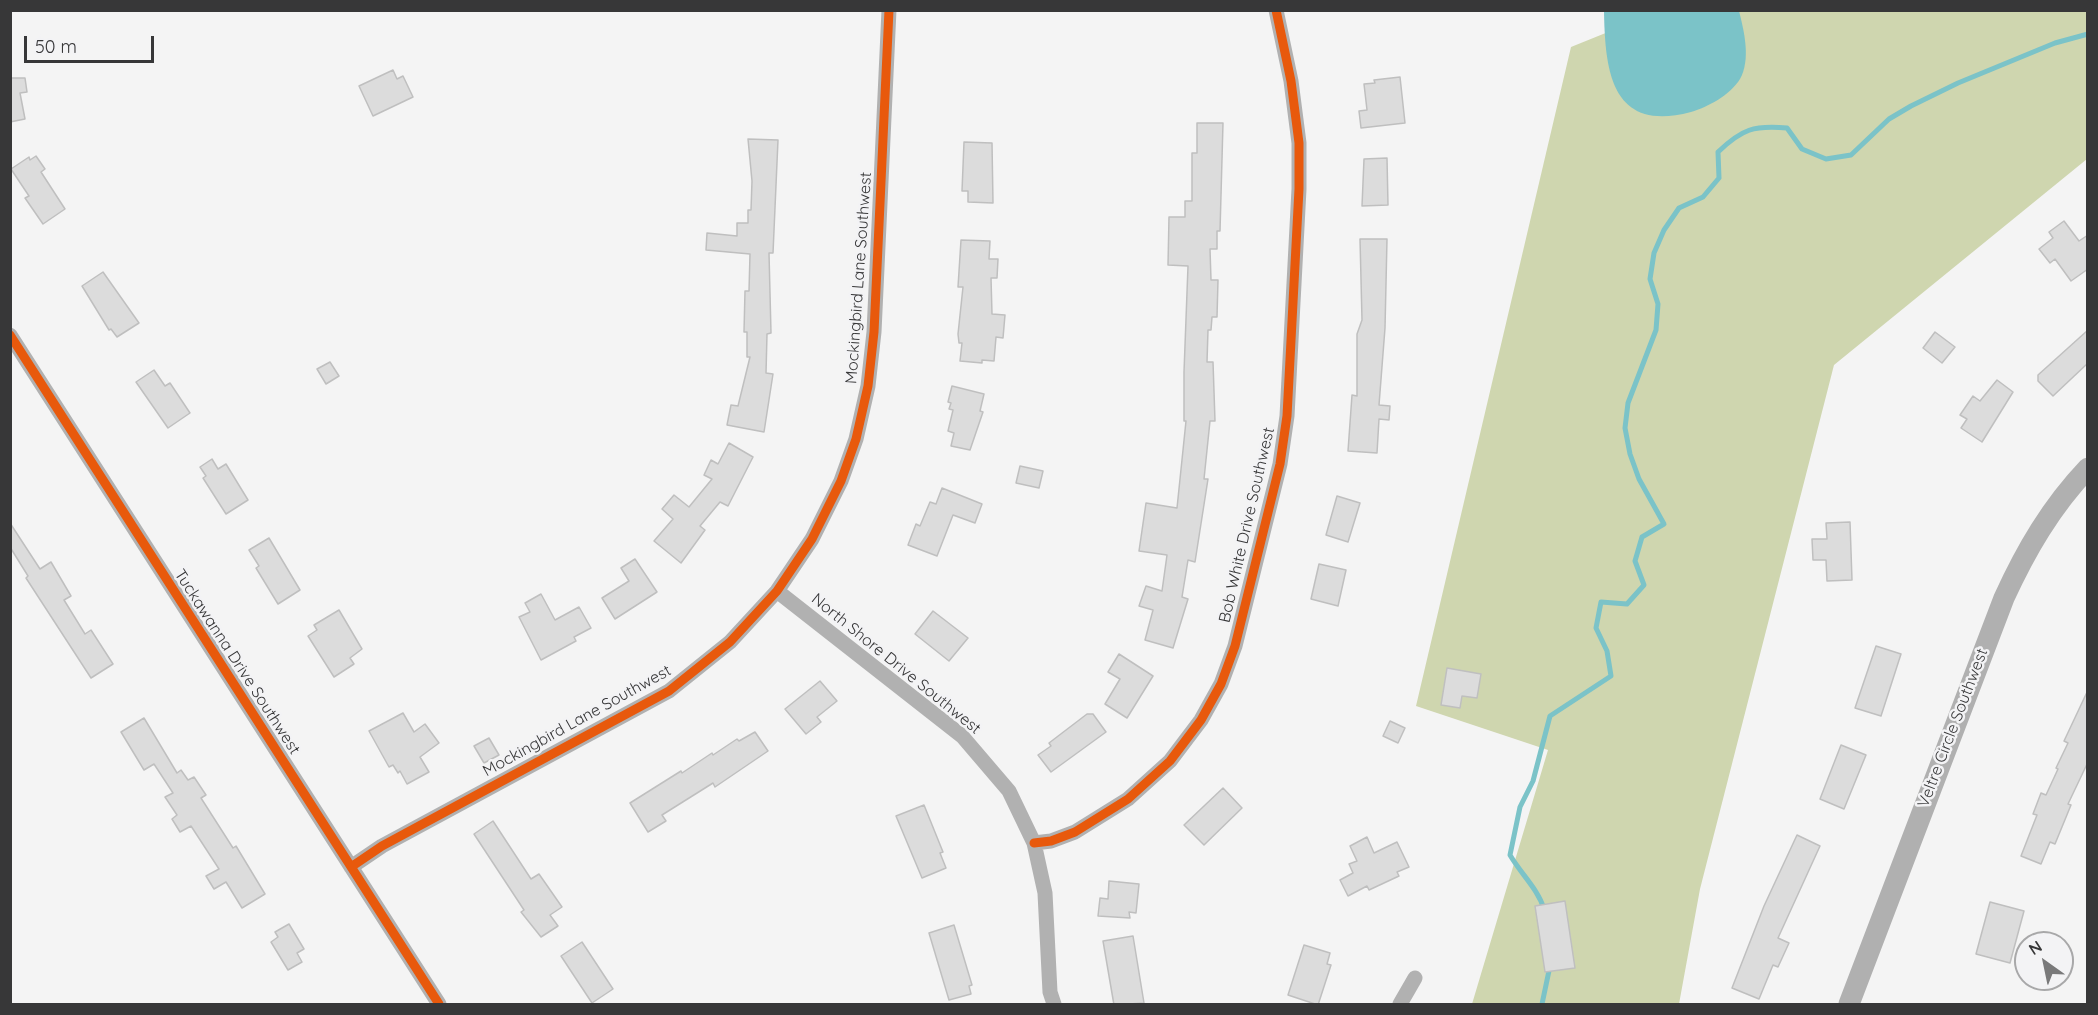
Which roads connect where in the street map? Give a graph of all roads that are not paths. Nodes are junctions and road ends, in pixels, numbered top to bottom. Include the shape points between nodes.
1 (889, 10) edge
2 (1276, 10) edge
3 (10, 335) edge
4 (2088, 468) edge
5 (777, 591) junction
6 (1034, 843) junction
7 (351, 867) junction
8 (1415, 978) dead end
9 (439, 1005) edge
10 (1054, 1005) edge
11 (1400, 1005) edge
12 (1849, 1005) edge

1 - 5 street, Mockingbird Lane Southwest via 868,386 856,439 837,491 812,539
2 - 6 street, Bob White Drive Southwest via 1299,143 1288,404 1280,464 1235,646 1221,684 1201,720 1170,761 1128,799 1075,832
3 - 7 street, Tuckawanna Drive Southwest
4 - 12 street, Veltre Circle Southwest via 2048,516 2023,556 2004,598
5 - 6 street, North Shore Drive Southwest via 962,736 1008,791
5 - 7 street, Mockingbird Lane Southwest via 730,642 669,691 382,846
6 - 10 street, North Shore Drive Southwest via 1045,893
7 - 9 street, Tuckawanna Drive Southwest
8 - 11 street

